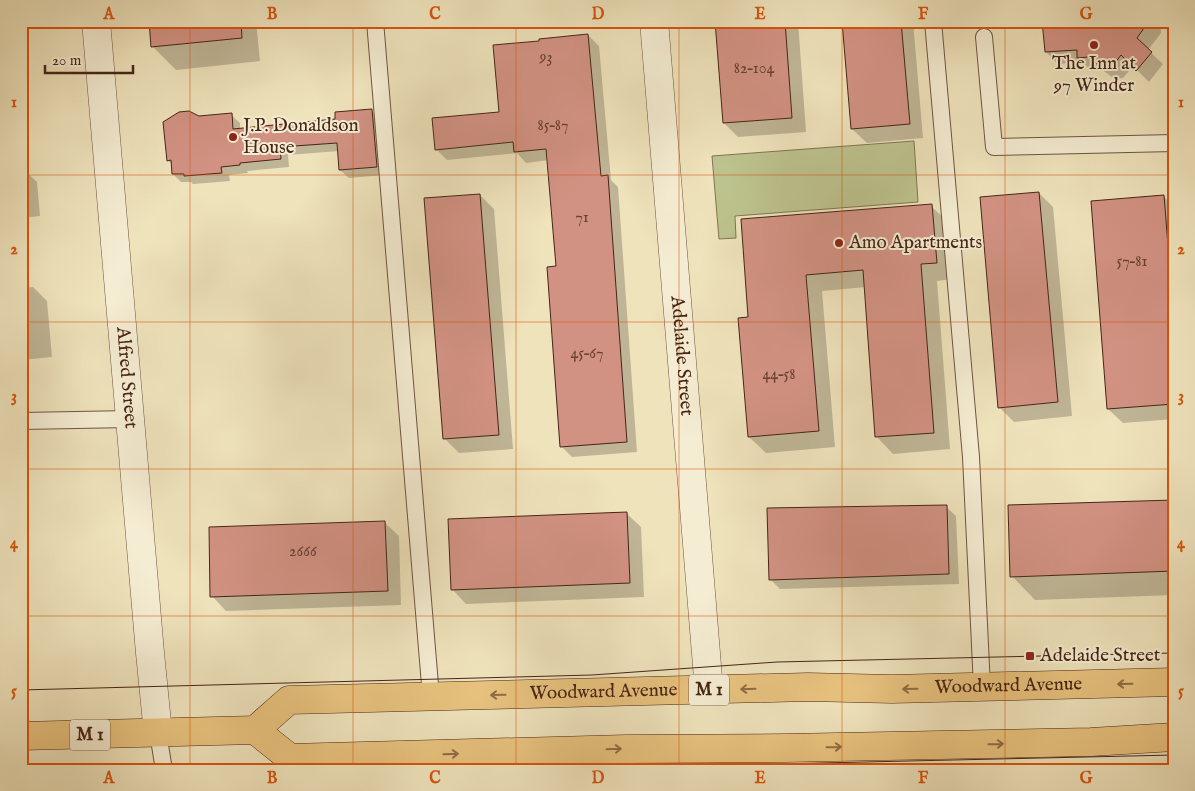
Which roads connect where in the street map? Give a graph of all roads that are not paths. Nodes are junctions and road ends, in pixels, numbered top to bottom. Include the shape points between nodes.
1 (96, 21) edge
2 (376, 21) edge
3 (654, 21) edge
4 (933, 21) edge
5 (984, 37) dead end
6 (1174, 143) edge
7 (131, 419) junction
8 (21, 421) edge
9 (1174, 682) edge
10 (982, 687) junction
11 (709, 690) junction
12 (431, 697) junction
13 (255, 730) junction
14 (158, 733) junction
15 (21, 736) edge
16 (1174, 737) edge
17 (419, 762) edge
18 (164, 770) edge

1 - 7 street, Alfred Street
2 - 12 lane
3 - 11 street, Adelaide Street
4 - 10 lane via 971,457
5 - 6 lane via 994,147
7 - 8 lane
7 - 14 street, Alfred Street
9 -> 10 main road, Woodward Avenue / M 1
10 -> 11 main road, Woodward Avenue / M 1
11 -> 12 main road, Woodward Avenue / M 1
12 - 13 main road, Woodward Avenue / M 1 via 289,700
13 - 14 main road, M 1
13 - 17 main road via 290,758
14 - 15 main road, M 1
14 - 18 lane
17 -> 16 main road via 626,749 1081,742

